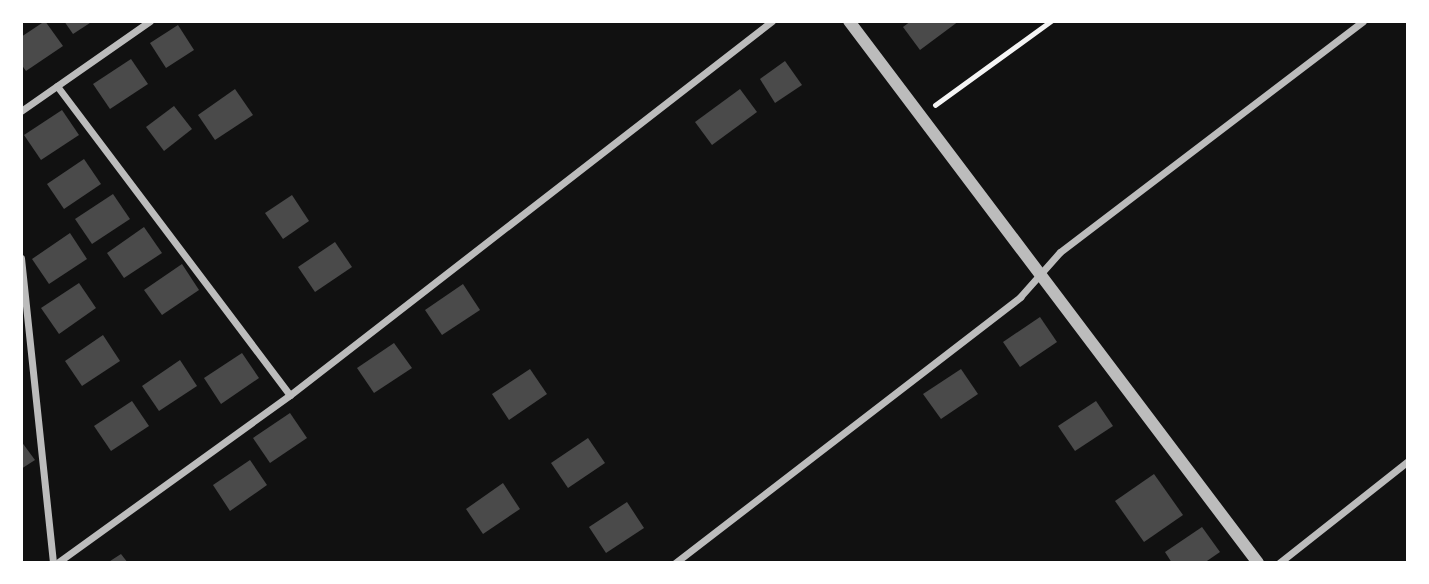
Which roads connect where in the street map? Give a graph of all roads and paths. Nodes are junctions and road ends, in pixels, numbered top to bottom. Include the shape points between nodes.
1 (150, 21) edge
2 (772, 21) edge
3 (849, 21) edge
4 (1051, 21) edge
5 (1363, 21) edge
6 (57, 86) junction
7 (21, 111) edge
8 (920, 116) junction
9 (21, 258) edge
10 (1041, 277) junction
11 (290, 395) junction
12 (1408, 461) edge
13 (55, 563) edge
14 (675, 563) edge
15 (1258, 563) edge
16 (1279, 563) edge

1 - 6 street
2 - 11 street
3 - 8 street
4 - 8 path
5 - 10 street via 1060,252
6 - 7 street
6 - 11 street
8 - 10 street
9 - 13 street
10 - 14 street
10 - 15 street
11 - 13 street
12 - 16 street

